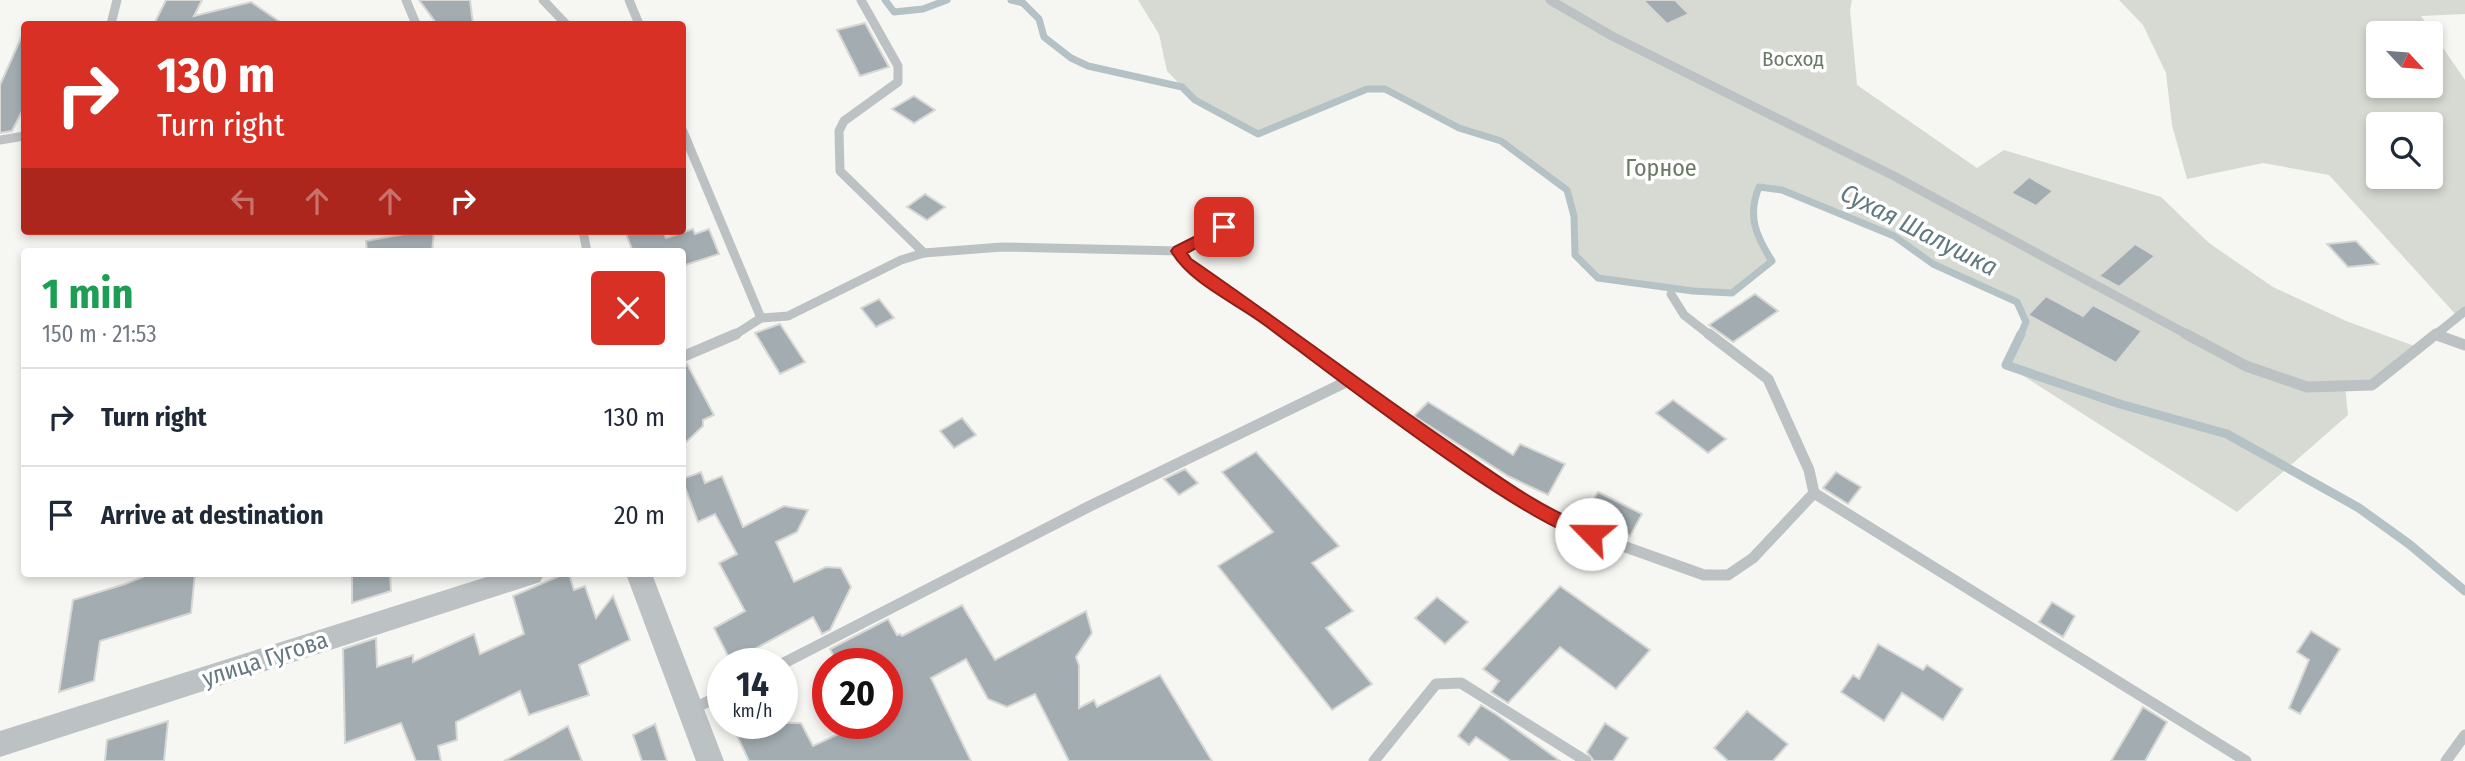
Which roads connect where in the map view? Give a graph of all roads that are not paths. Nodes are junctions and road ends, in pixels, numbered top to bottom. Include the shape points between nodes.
1 (117, 0) edge
2 (406, 0) edge
3 (543, 0) edge
4 (629, 0) edge
5 (860, 0) edge
6 (1550, 0) edge
7 (112, 21) edge
8 (415, 21) edge
9 (563, 21) edge
10 (638, 21) edge
11 (21, 136) edge
12 (686, 139) edge
13 (0, 140) edge
14 (1246, 215) dead end
15 (1179, 251) junction
16 (924, 253) junction
17 (1671, 294) dead end
18 (2465, 311) edge
19 (761, 318) junction
20 (2437, 335) junction
21 (2465, 345) edge
22 (686, 355) edge
23 (1348, 380) junction
24 (1814, 493) junction
25 (522, 577) edge
26 (640, 577) edge
27 (798, 656) edge
28 (707, 702) edge
29 (691, 710) junction
30 (2465, 735) edge
31 (0, 744) edge
32 (710, 761) edge
33 (1374, 761) edge
34 (1586, 761) edge
35 (2246, 761) edge
36 (2446, 761) edge

1 - 7 lane
2 - 8 lane
3 - 9 lane
4 - 10 lane
5 - 16 lane via 898,66 898,82 844,121 839,131 840,172
6 - 20 lane via 1612,36 1896,177 2246,366 2307,387 2372,385
11 - 13 lane
12 - 19 lane
14 - 15 lane
15 - 16 lane via 1002,247
15 - 23 lane via 1185,262
16 - 19 lane via 788,316
17 - 24 lane via 1684,315 1768,379 1809,470
18 - 20 lane
19 - 22 lane via 729,338
20 - 21 lane
23 - 24 lane via 1513,495 1567,526 1704,575 1728,575 1753,558
23 - 27 lane
24 - 35 lane
25 - 31 street, улица Гугова
26 - 29 street
28 - 29 lane
29 - 32 street
30 - 36 lane
33 - 34 lane via 1436,684 1461,683

